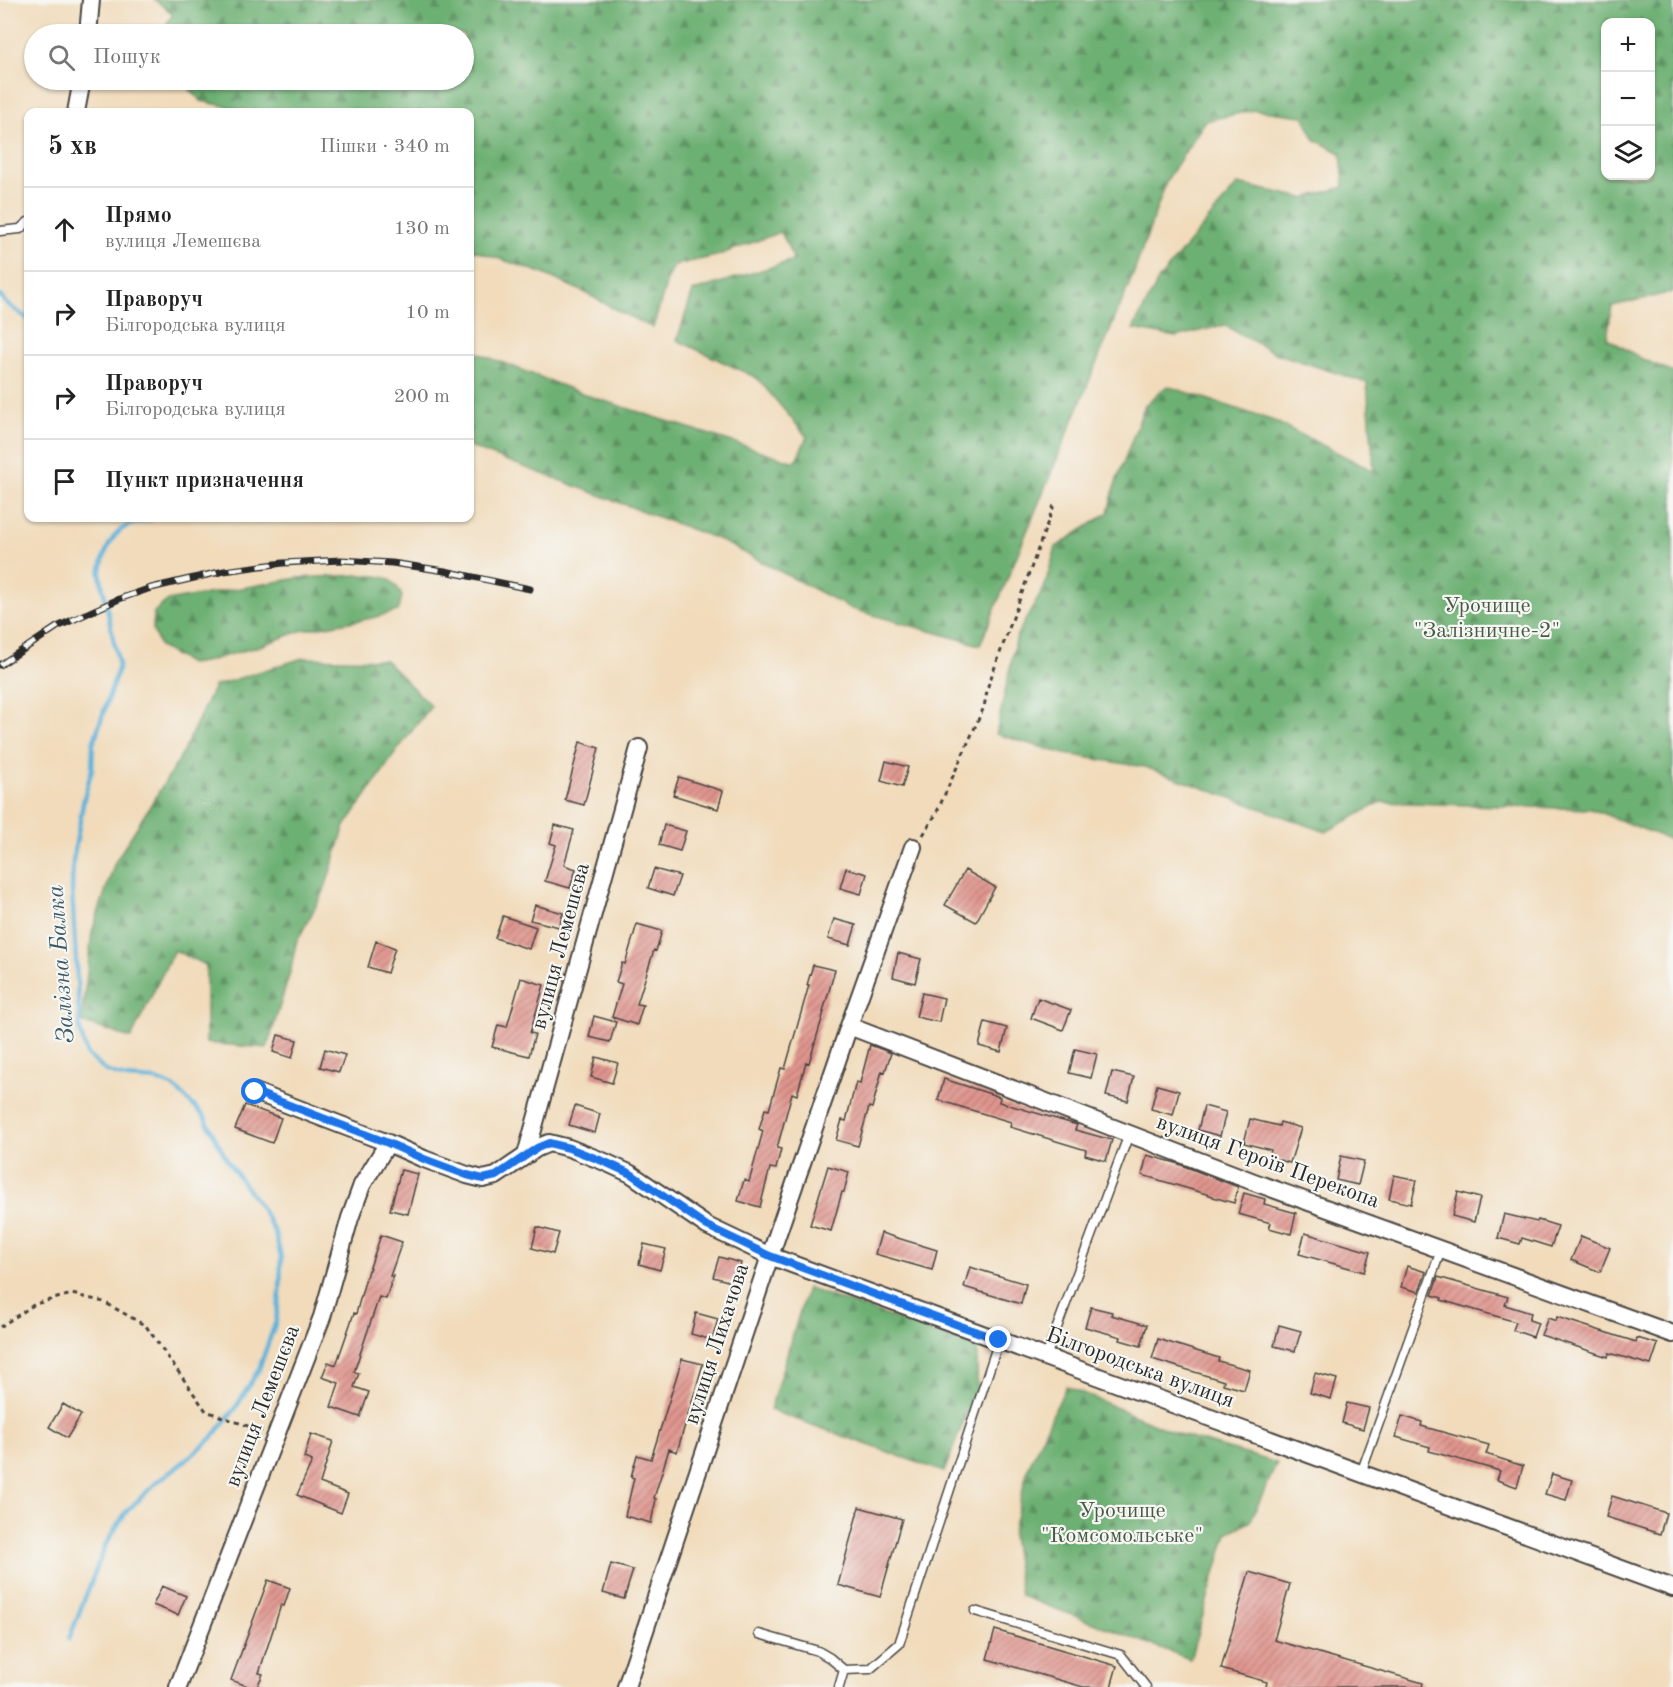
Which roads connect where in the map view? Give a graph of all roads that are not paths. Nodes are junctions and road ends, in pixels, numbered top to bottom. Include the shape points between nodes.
1 (91, 0) edge
2 (89, 24) edge
3 (80, 90) edge
4 (77, 108) edge
5 (24, 226) edge
6 (0, 231) edge
7 (639, 748) dead end
8 (913, 847) road end
9 (849, 1026) junction
10 (255, 1092) dead end
11 (1129, 1134) junction
12 (388, 1143) junction
13 (532, 1152) junction
14 (1441, 1250) junction
15 (770, 1256) junction
16 (1673, 1335) edge
17 (999, 1340) junction
18 (1046, 1357) junction
19 (1361, 1473) junction
20 (1673, 1588) edge
21 (975, 1611) dead end
22 (759, 1634) dead end
23 (844, 1670) junction
24 (178, 1687) edge
25 (626, 1687) edge
26 (839, 1687) edge
27 (1146, 1687) edge

1 - 2 street
3 - 4 street
5 - 6 lane
7 - 13 street, вулиця Лемешєва
8 - 9 street, вулиця Лихачова
9 - 11 street, вулиця Героїв Перекопа
9 - 15 street, вулиця Лихачова
10 - 12 street
11 - 14 street, вулиця Героїв Перекопа
11 - 18 lane
12 - 13 street via 483,1179 496,1176
12 - 24 street, вулиця Лемешєва via 362,1185 322,1317
13 - 15 street, Білгородська вулиця via 549,1143 605,1162 638,1179 707,1226
14 - 16 street, вулиця Героїв Перекопа
14 - 19 lane
15 - 17 street, Білгородська вулиця
15 - 25 street, вулиця Лихачова
17 - 18 street, Білгородська вулиця
17 - 23 lane via 899,1644 870,1669
18 - 19 street, Білгородська вулиця
19 - 20 street, Білгородська вулиця
21 - 27 lane via 1121,1655
22 - 23 lane via 818,1651
23 - 26 lane

